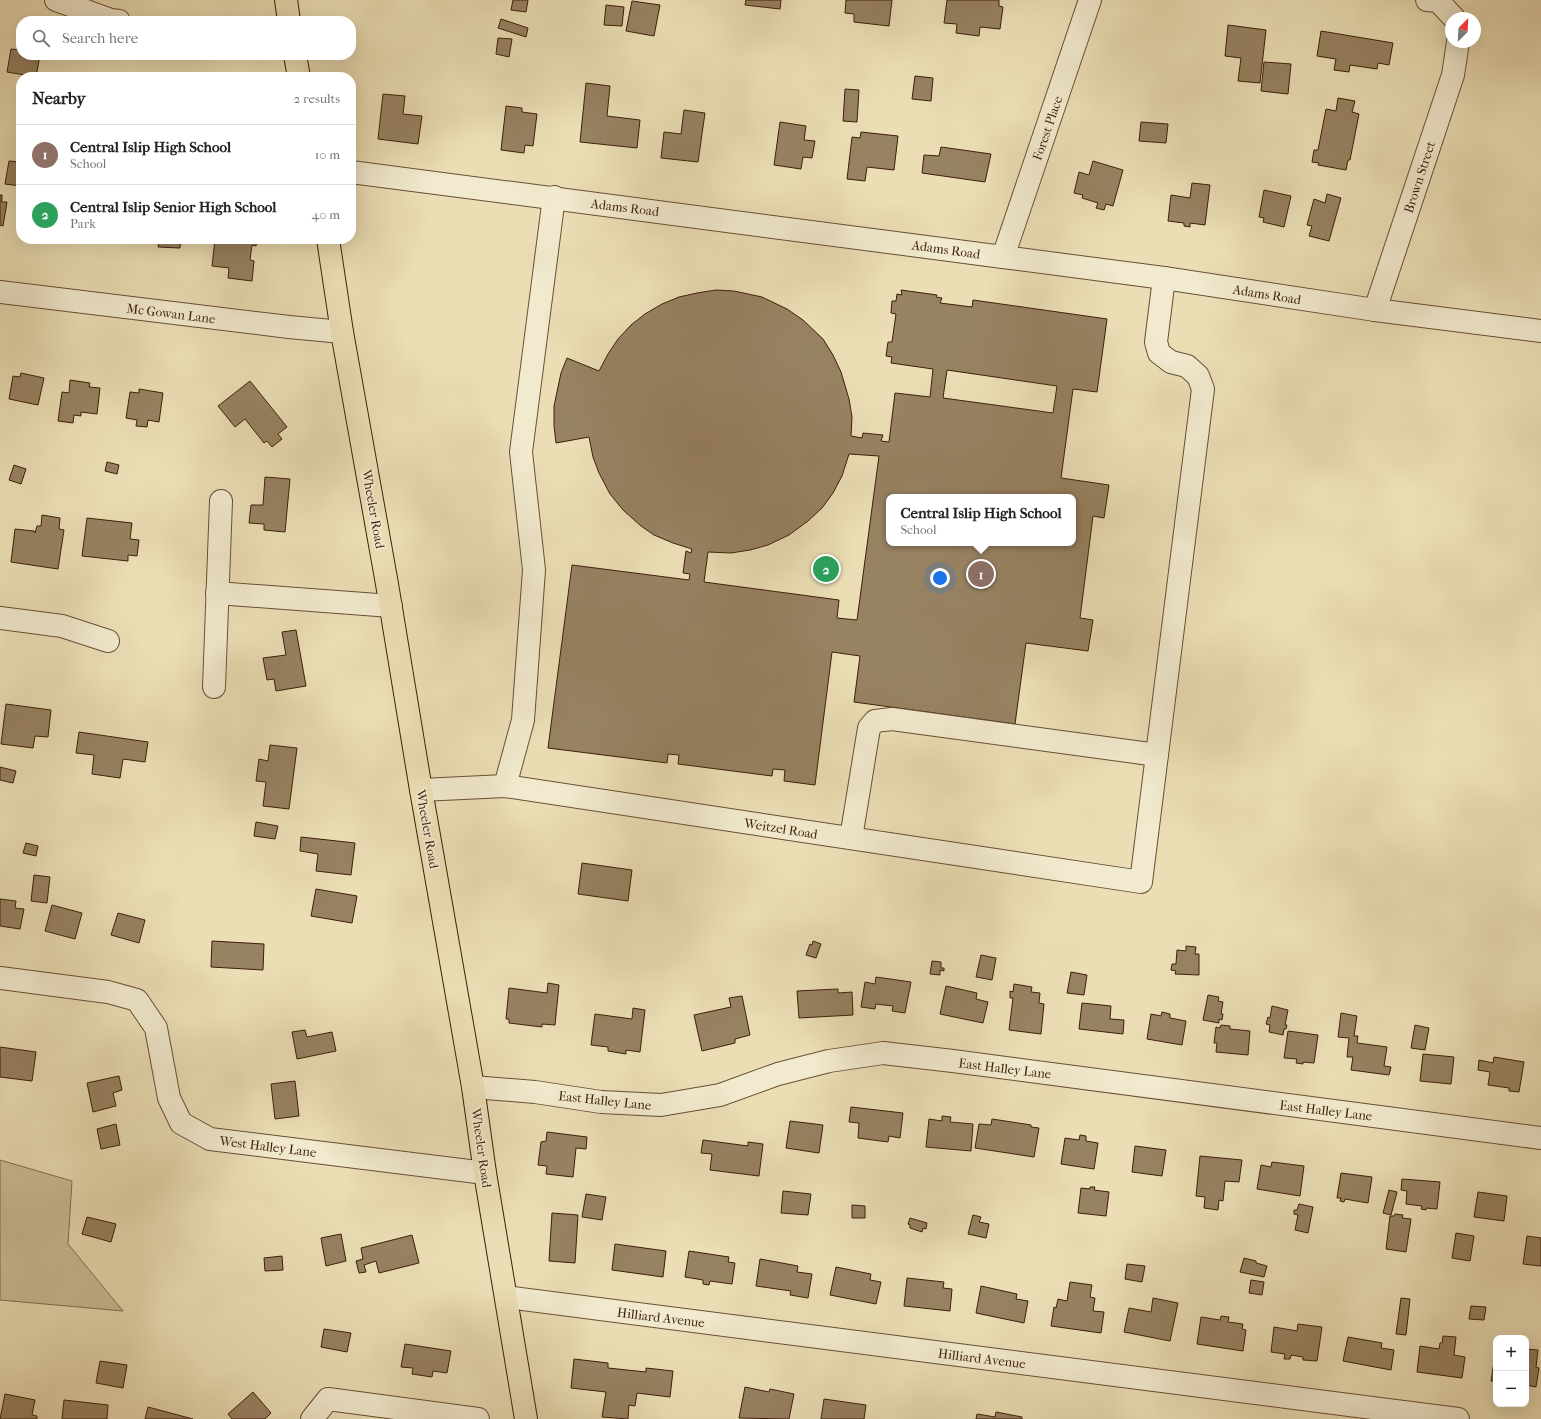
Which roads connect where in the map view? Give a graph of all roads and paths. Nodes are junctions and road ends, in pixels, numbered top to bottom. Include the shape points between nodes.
1 (56, 0) edge
2 (286, 0) edge
3 (1090, 0) edge
4 (1433, 1) edge
5 (1447, 12) edge
6 (100, 16) edge
7 (288, 16) edge
8 (1457, 48) edge
9 (296, 60) edge
10 (298, 72) edge
11 (356, 173) edge
12 (554, 197) junction
13 (329, 244) edge
14 (1004, 257) junction
15 (1164, 278) junction
16 (0, 292) edge
17 (1376, 310) junction
18 (1541, 331) edge
19 (342, 332) junction
20 (221, 501) dead end
21 (217, 593) junction
22 (391, 606) junction
23 (0, 618) edge
24 (108, 641) dead end
25 (214, 687) dead end
26 (1157, 755) junction
27 (505, 786) junction
28 (421, 790) junction
29 (851, 838) junction
30 (0, 978) edge
31 (473, 1087) junction
32 (1541, 1138) edge
33 (485, 1173) junction
34 (506, 1297) junction
35 (1342, 1412) edge
36 (312, 1419) edge
37 (478, 1419) edge
38 (526, 1419) edge
39 (1458, 1419) edge

1 - 6 street
2 - 7 main road
3 - 14 street, Forest Place
4 - 5 street
8 - 17 street, Brown Street via 1453,75
9 - 10 main road
11 - 12 street, Adams Road
12 - 14 street, Adams Road
12 - 27 street via 521,452 534,570 524,720
13 - 19 main road, Wheeler Road
14 - 15 street, Adams Road
15 - 17 street, Adams Road
15 - 26 street via 1156,342 1159,353 1171,362 1187,366 1198,376 1203,389
16 - 19 street, Mc Gowan Lane via 289,328
17 - 18 street, Adams Road
19 - 22 main road, Wheeler Road
20 - 21 street
21 - 22 street
21 - 25 street
22 - 28 main road, Wheeler Road
23 - 24 street via 62,626
26 - 29 street via 892,719 875,721 869,728
26 - 29 street, Weitzel Road via 1141,882
27 - 28 street, Weitzel Road
27 - 29 street, Weitzel Road
28 - 31 main road, Wheeler Road
30 - 33 street, West Halley Lane via 108,992 137,1000 156,1028 169,1098 181,1123 210,1139
31 - 32 street, East Halley Lane via 535,1092 601,1102 661,1105 720,1095 778,1074 829,1060 883,1053
31 - 33 main road, Wheeler Road
33 - 34 main road, Wheeler Road
34 - 35 street, Hilliard Avenue
34 - 38 main road, Wheeler Road
35 - 39 street, Hilliard Avenue
36 - 37 street via 328,1399

